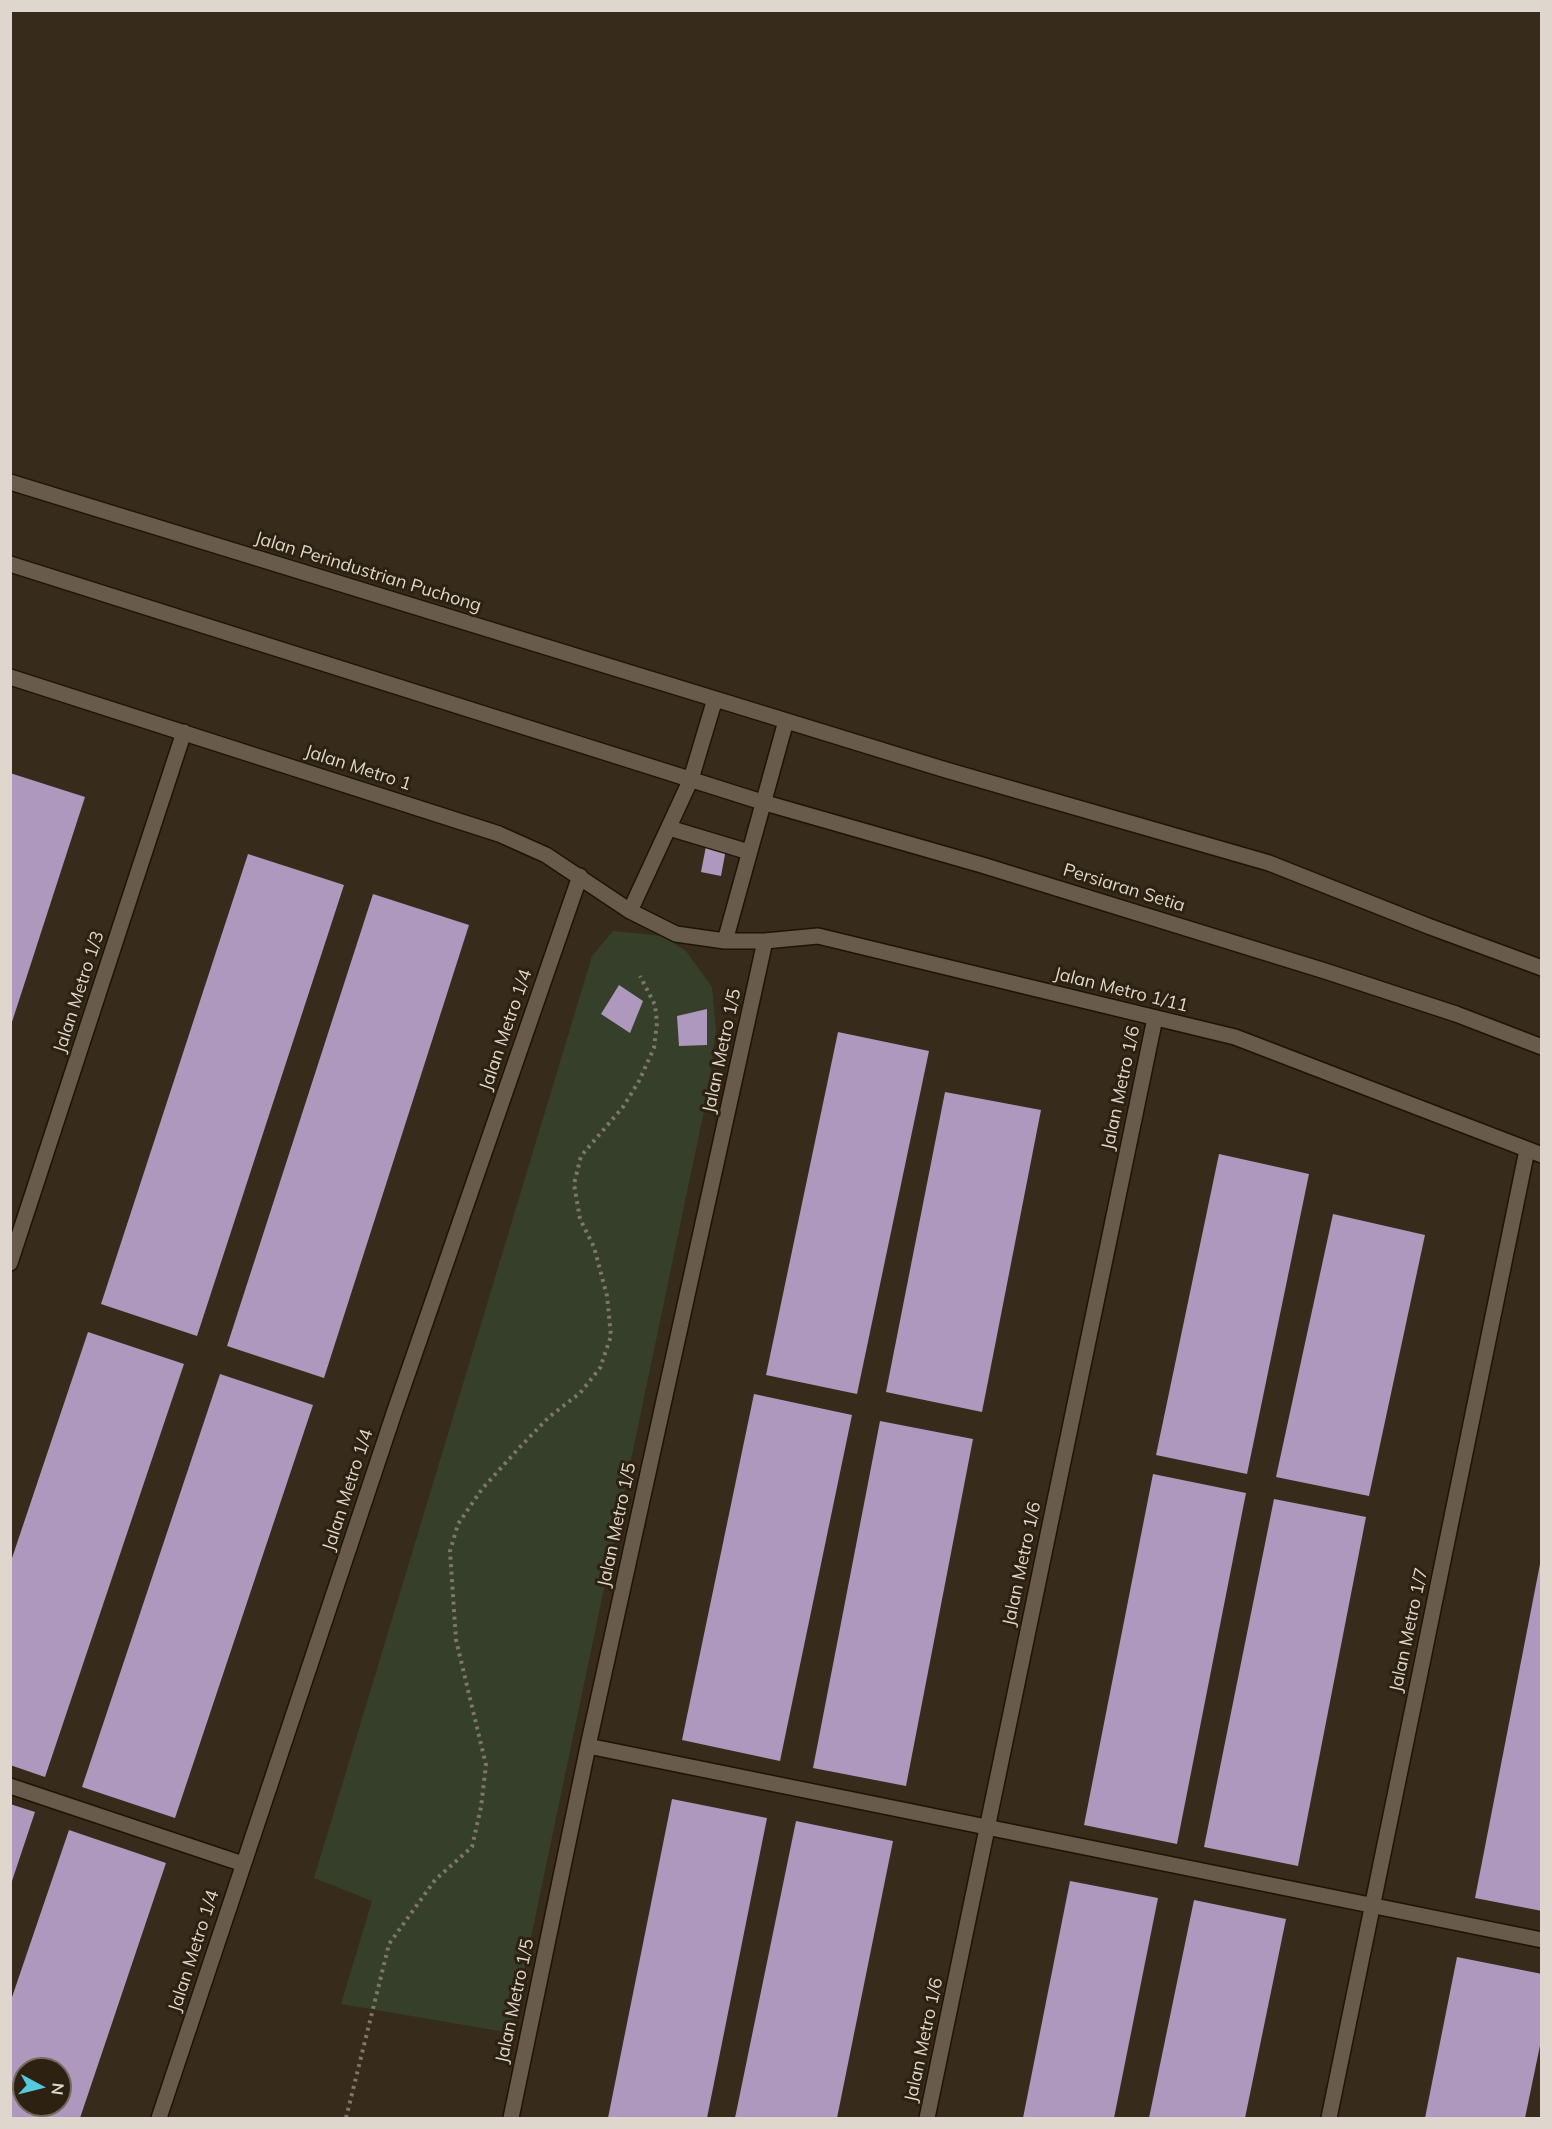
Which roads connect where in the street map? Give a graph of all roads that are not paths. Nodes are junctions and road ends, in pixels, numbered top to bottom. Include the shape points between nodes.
1 (10, 482) edge
2 (10, 564) edge
3 (10, 677) edge
4 (715, 699) junction
5 (786, 721) junction
6 (184, 732) junction
7 (691, 779) junction
8 (762, 802) junction
9 (669, 828) junction
10 (749, 852) junction
11 (580, 876) junction
12 (630, 911) junction
13 (676, 934) joint
14 (725, 941) junction
15 (765, 941) junction
16 (1542, 968) edge
17 (1155, 1018) junction
18 (1542, 1047) edge
19 (1534, 1153) edge
20 (10, 1263) edge
21 (588, 1746) junction
22 (10, 1786) edge
23 (988, 1827) junction
24 (243, 1864) junction
25 (1372, 1905) junction
26 (1542, 1940) edge
27 (159, 2118) edge
28 (511, 2118) edge
29 (927, 2118) edge
30 (1329, 2118) edge

1 - 4 street, Jalan Perindustrian Puchong
2 - 7 street
3 - 6 street, Jalan Metro 1
4 - 5 street
4 - 7 street
5 - 8 street
5 - 16 street via 1269,863
6 - 11 street, Jalan Metro 1 via 499,834
6 - 20 street, Jalan Metro 1/3
7 - 8 street, Persiaran Setia
7 - 9 street
8 - 10 street
8 - 18 street, Persiaran Setia via 1186,927 1456,1014
9 - 10 street
9 - 12 street
10 - 14 street
11 - 12 street, Jalan Metro 1
11 - 24 street, Jalan Metro 1/4
12 - 13 street, Jalan Metro 1
13 - 14 street, Jalan Metro 1/11
14 - 15 street, Jalan Metro 1/11
15 - 17 street, Jalan Metro 1/11 via 818,936
15 - 21 street, Jalan Metro 1/5
17 - 19 street, Jalan Metro 1/11 via 1235,1037
17 - 23 street, Jalan Metro 1/6
19 - 25 street, Jalan Metro 1/7
21 - 23 street
21 - 28 street, Jalan Metro 1/5
22 - 24 street
23 - 25 street
23 - 29 street, Jalan Metro 1/6
24 - 27 street, Jalan Metro 1/4
25 - 26 street
25 - 30 street, Jalan Metro 1/7

